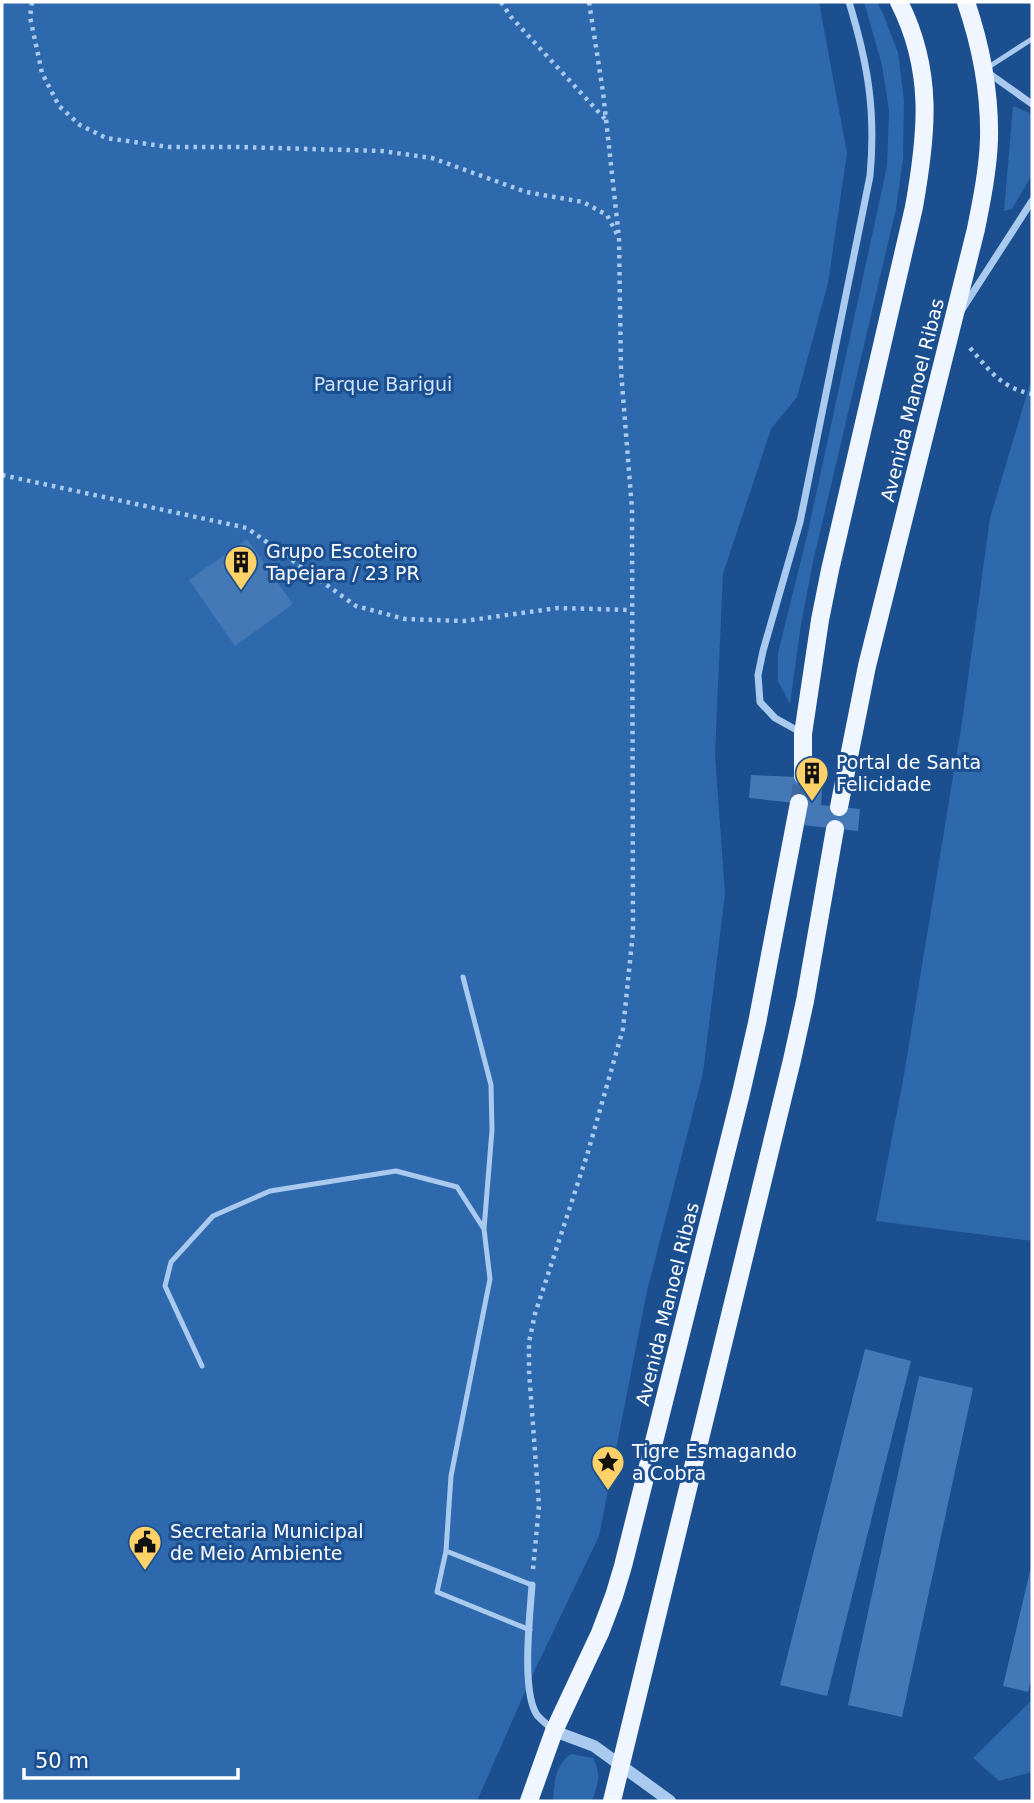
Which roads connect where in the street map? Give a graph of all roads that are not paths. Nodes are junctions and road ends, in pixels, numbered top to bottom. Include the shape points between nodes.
1 (849, 2) edge
2 (899, 2) edge
3 (967, 2) edge
4 (1032, 39) edge
5 (984, 70) junction
6 (1032, 104) edge
7 (1032, 201) edge
8 (951, 327) junction
9 (803, 734) junction
10 (803, 776) tunnel mouth
11 (799, 803) tunnel mouth
12 (839, 807) dead end
13 (835, 829) dead end
14 (463, 977) dead end
15 (484, 1229) junction
16 (202, 1366) dead end
17 (446, 1550) junction
18 (532, 1585) joint
19 (530, 1630) junction
20 (554, 1731) junction
21 (620, 1765) junction
22 (529, 1801) edge
23 (612, 1801) edge
24 (670, 1801) edge

1 - 9 street via 870,96 870,176 800,522 758,675 760,702 775,718
2 - 9 main road, Avenida Manoel Ribas via 920,58 926,108 923,155 830,570
3 - 5 main road, Avenida Manoel Ribas
4 - 5 lane
5 - 6 street
5 - 8 main road, Avenida Manoel Ribas via 989,140 985,182
7 - 8 street
8 - 12 main road, Avenida Manoel Ribas via 867,666
9 - 10 main road, Avenida Manoel Ribas
11 - 20 main road, Avenida Manoel Ribas via 741,1093 623,1566 600,1633
13 - 21 main road via 792,1060
14 - 15 lane via 491,1085
15 - 16 lane via 457,1187 396,1171 270,1191 214,1216 171,1262 165,1286
15 - 17 lane via 490,1279 451,1476
17 - 18 lane
17 - 19 lane via 437,1592
18 - 19 street
19 - 20 street via 531,1700 537,1715
20 - 21 street via 594,1746
20 - 22 main road, Avenida Manoel Ribas
21 - 23 main road
21 - 24 street

